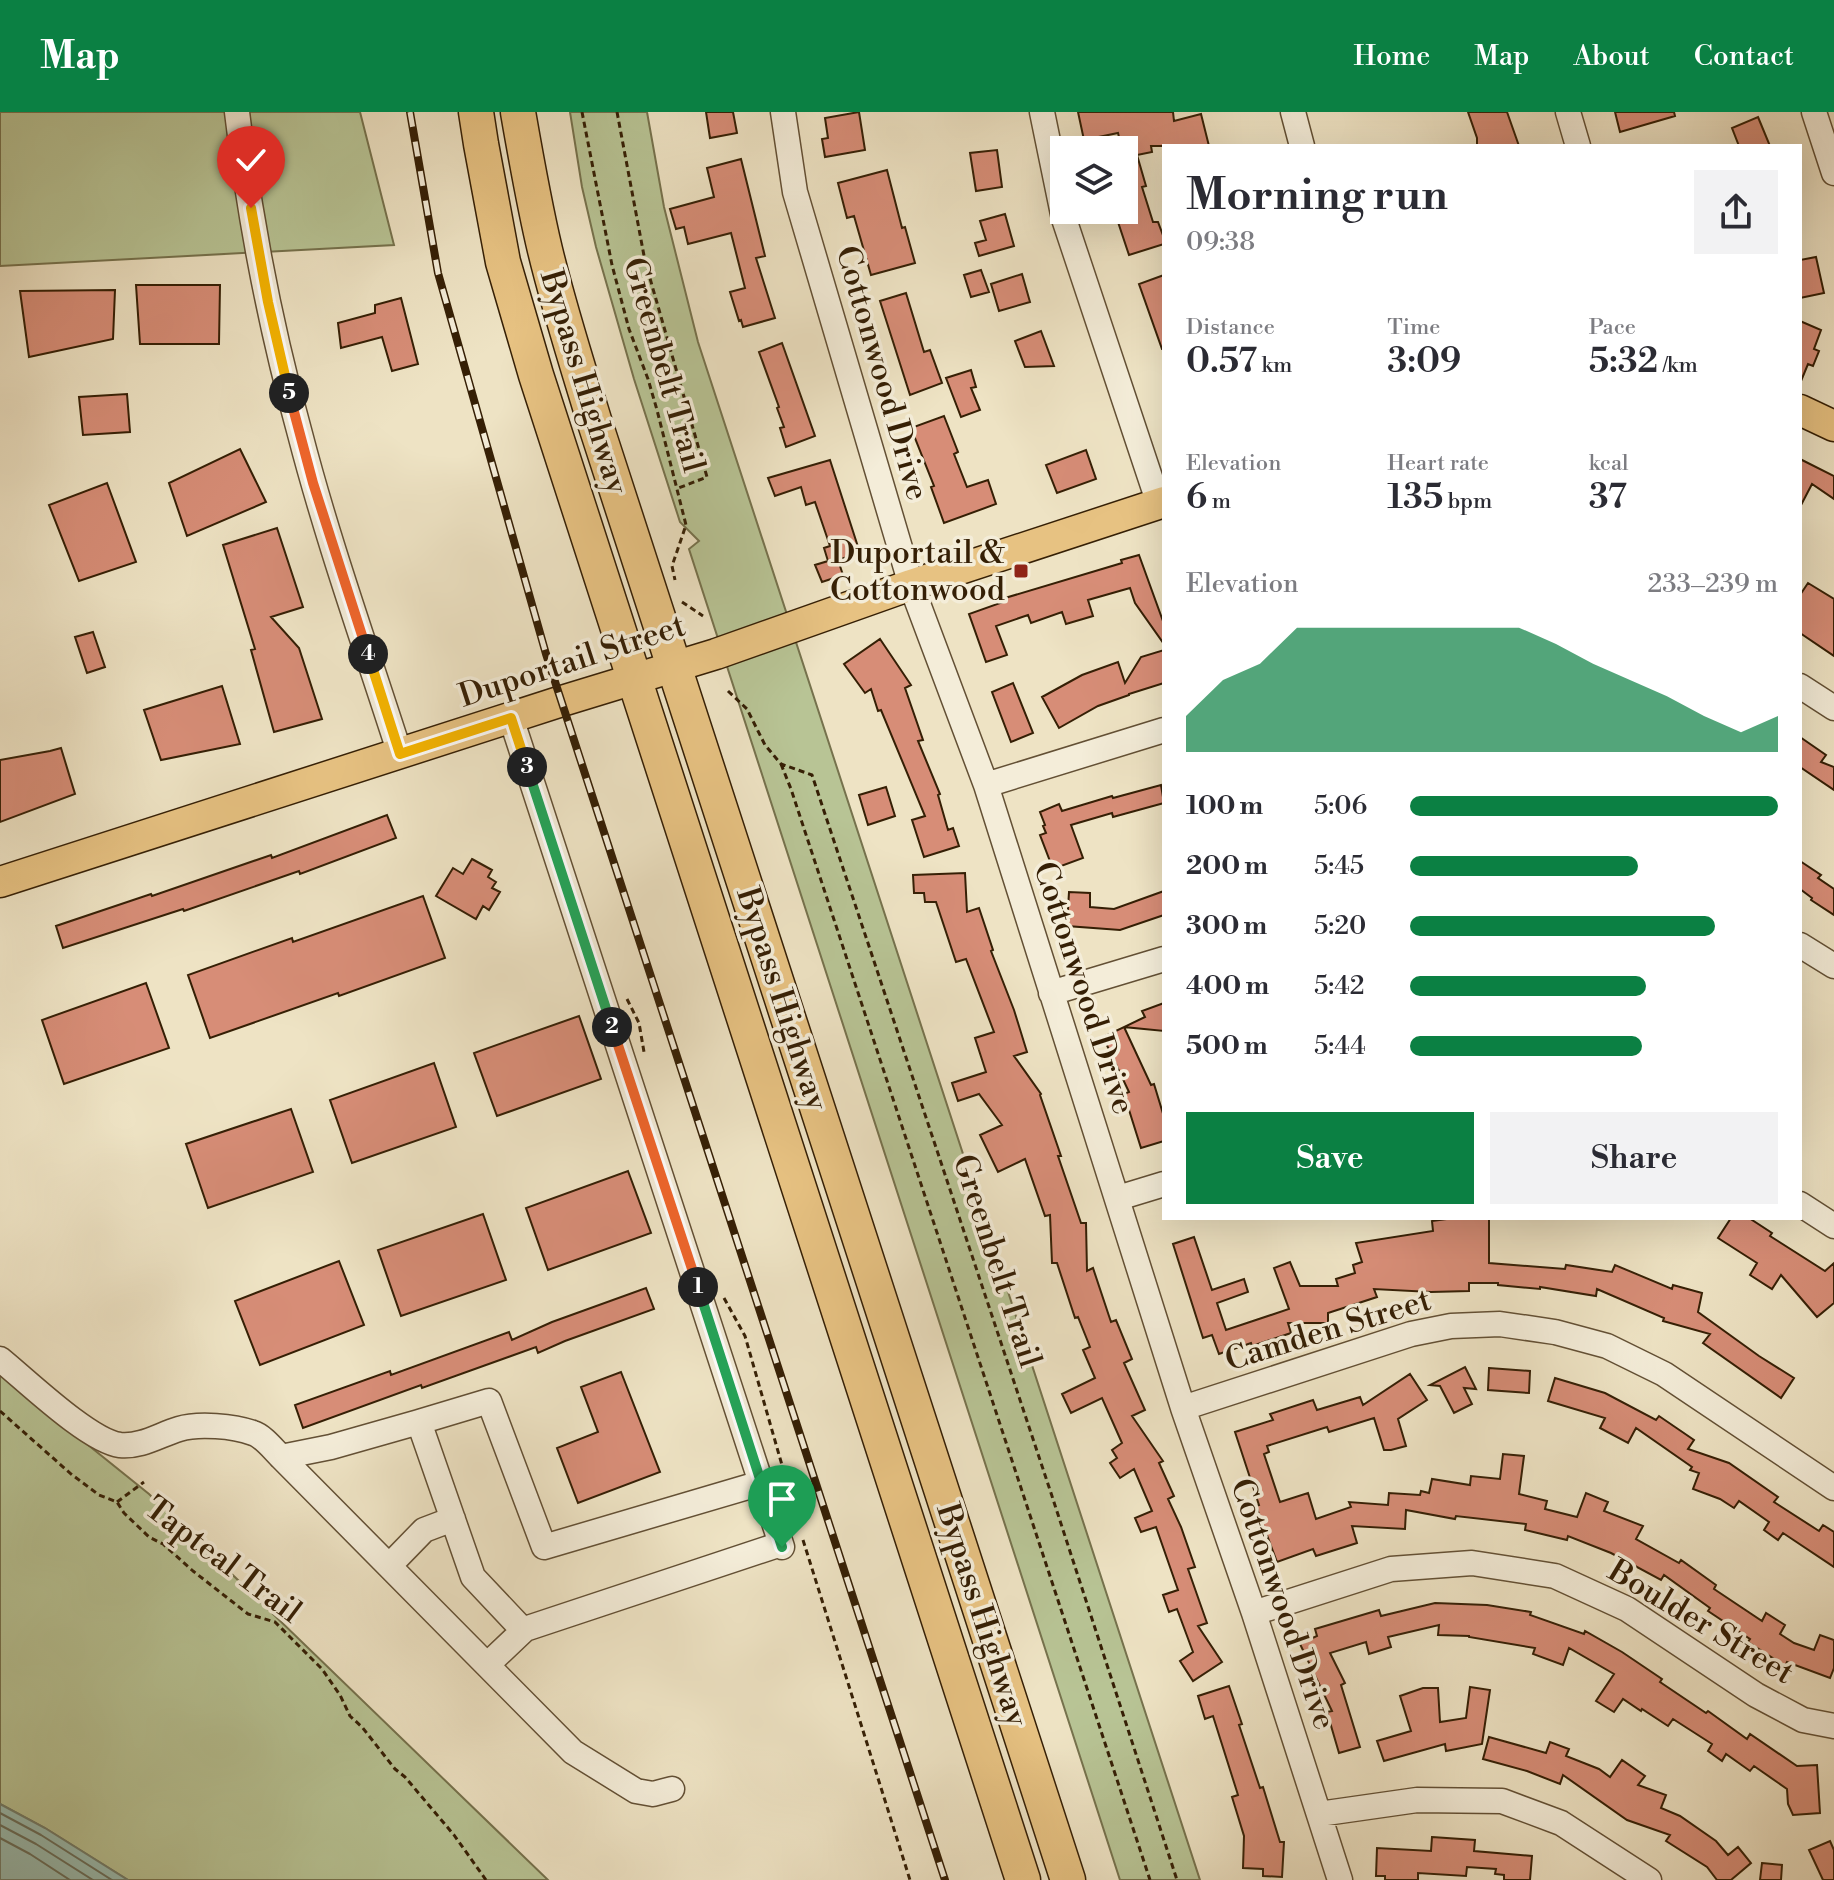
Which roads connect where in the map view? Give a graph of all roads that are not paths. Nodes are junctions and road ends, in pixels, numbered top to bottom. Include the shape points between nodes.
1 (237, 112) edge
2 (476, 112) edge
3 (518, 112) edge
4 (783, 112) edge
5 (1042, 112) edge
6 (1293, 112) edge
7 (1568, 112) edge
8 (1814, 112) edge
9 (1301, 144) edge
10 (1577, 144) edge
11 (1834, 173) edge
12 (1802, 411) edge
13 (1832, 420) edge
14 (1162, 503) edge
15 (911, 585) junction
16 (674, 666) junction
17 (633, 679) junction
18 (1802, 687) edge
19 (1834, 708) edge
20 (511, 718) junction
21 (1162, 731) edge
22 (400, 754) junction
23 (986, 785) junction
24 (0, 882) edge
25 (1802, 946) edge
26 (1162, 960) edge
27 (1834, 966) edge
28 (1051, 993) junction
29 (1162, 1185) edge
30 (1118, 1198) junction
31 (1802, 1205) edge
32 (1834, 1226) edge
33 (0, 1359) edge
34 (1183, 1408) junction
35 (419, 1422) junction
36 (281, 1457) junction
37 (761, 1483) junction
38 (1834, 1488) edge
39 (453, 1519) junction
40 (389, 1566) junction
41 (1254, 1613) junction
42 (523, 1630) junction
43 (487, 1665) junction
44 (1834, 1726) edge
45 (672, 1789) dead end
46 (1319, 1814) junction
47 (1023, 1880) edge
48 (1068, 1880) edge
49 (1340, 1880) edge
50 (1649, 1880) edge

1 - 22 street via 257,243 291,403
2 - 17 highway, Bypass Highway via 503,262
3 - 16 highway, Bypass Highway via 568,335
4 - 15 street, Cottonwood Drive via 795,192
5 - 14 street via 1064,219
6 - 9 street
7 - 10 street
8 - 11 street
12 - 13 main road
14 - 15 main road, Duportail Street
15 - 16 main road, Duportail Street
15 - 23 street, Cottonwood Drive
16 - 17 main road, Duportail Street
16 - 48 highway, Bypass Highway
17 - 20 main road, Duportail Street
17 - 47 highway, Bypass Highway
18 - 19 street
20 - 22 main road, Duportail Street
20 - 37 street
21 - 23 street
22 - 24 main road, Duportail Street
23 - 28 street, Cottonwood Drive
25 - 27 street
26 - 28 street
28 - 30 street, Cottonwood Drive
29 - 30 street
30 - 34 street, Cottonwood Drive
31 - 32 street
33 - 36 street via 102,1440 139,1444 182,1428 218,1426 255,1433
34 - 38 street, Camden Street via 1411,1334 1500,1324 1607,1346 1664,1374
34 - 41 street, Cottonwood Drive
35 - 36 street
35 - 37 street via 489,1401 544,1547
35 - 39 street
36 - 40 street
37 - 42 street via 781,1545
39 - 40 street via 424,1530
39 - 42 street via 473,1577
40 - 43 street
41 - 44 street, Boulder Street via 1391,1569 1472,1563 1555,1576 1627,1609 1756,1695 1803,1720
41 - 46 street, Cottonwood Drive
42 - 43 street
43 - 45 street via 575,1754 636,1791
46 - 49 street, Cottonwood Drive
46 - 50 street via 1417,1800 1502,1801 1561,1823

